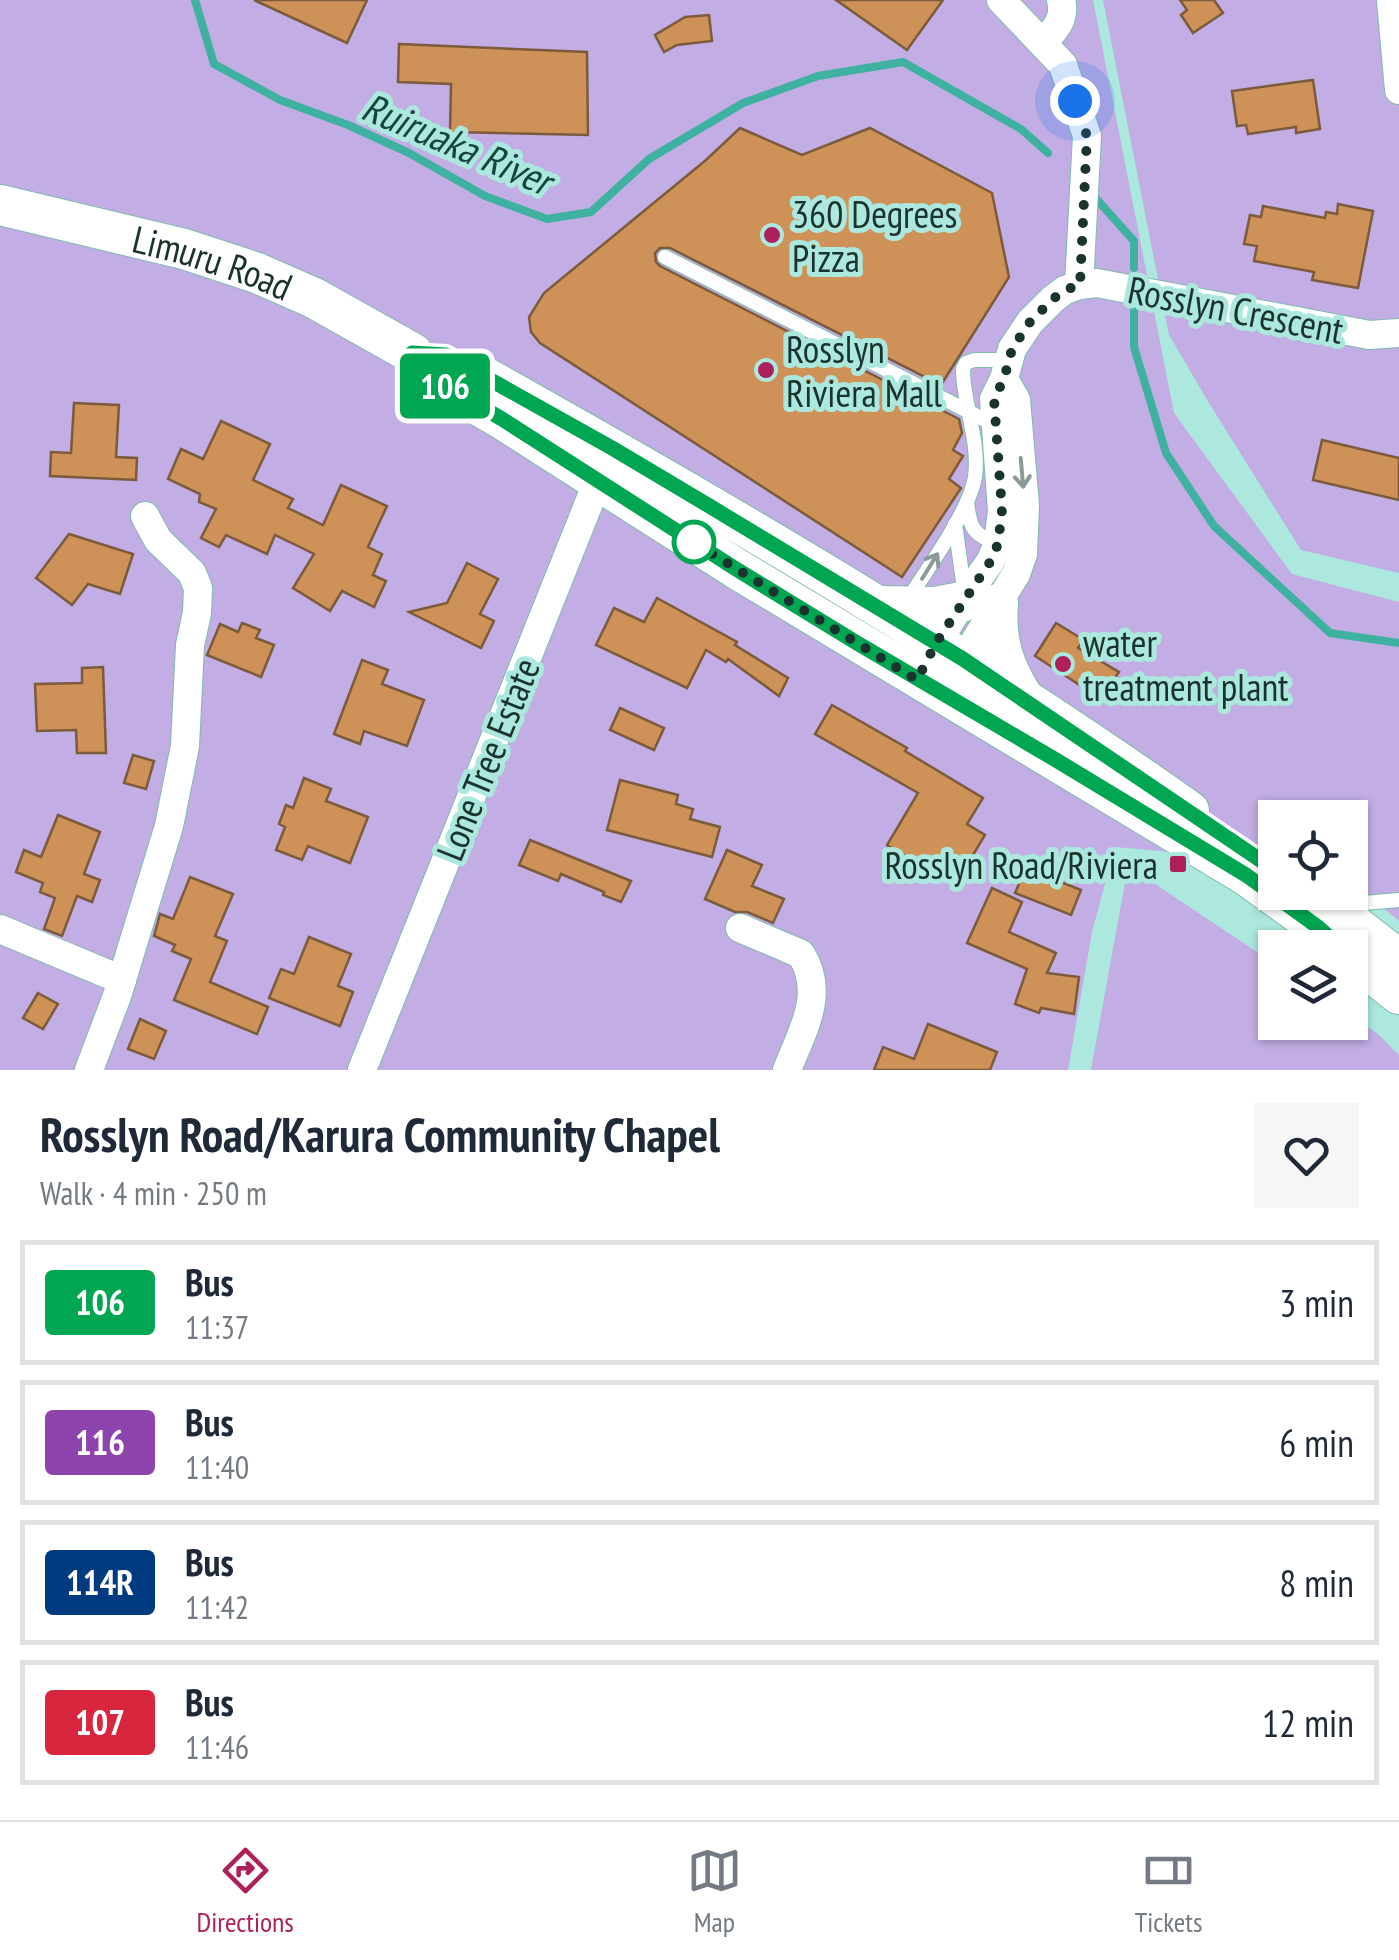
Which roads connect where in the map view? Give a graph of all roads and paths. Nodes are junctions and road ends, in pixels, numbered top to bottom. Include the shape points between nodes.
1 (1001, 0) edge
2 (1026, 0) edge
3 (1061, 0) edge
4 (1391, 0) edge
5 (1044, 42) junction
6 (1399, 90) edge
7 (0, 204) edge
8 (664, 257) dead end
9 (1080, 285) junction
10 (1399, 333) edge
11 (1006, 370) junction
12 (995, 425) junction
13 (604, 464) junction
14 (966, 502) junction
15 (145, 516) dead end
16 (955, 523) junction
17 (1025, 530) junction
18 (998, 544) junction
19 (975, 601) junction
20 (889, 607) junction
21 (949, 651) junction
22 (930, 687) junction
23 (1024, 699) junction
24 (1258, 858) edge
25 (1368, 900) edge
26 (1399, 900) edge
27 (1334, 910) edge
28 (740, 928) dead end
29 (0, 930) edge
30 (1321, 930) edge
31 (1399, 960) edge
32 (1368, 969) edge
33 (122, 980) junction
34 (1399, 994) edge
35 (88, 1070) edge
36 (362, 1070) edge
37 (787, 1070) edge

1 - 5 street
2 - 5 street
3 - 5 street via 1059,24
4 - 6 street
5 - 9 street via 1063,65 1087,136
7 - 13 main road, Limuru Road via 184,249 314,298 412,353 434,379 502,419
8 - 12 lane
9 - 10 street, Rosslyn Crescent via 1117,286 1369,335
9 - 11 street, Rosslyn Crescent via 1030,322
11 - 12 street via 994,399
11 - 14 lane via 974,360 963,369 975,477
11 -> 17 street via 1016,400
12 - 18 street
13 - 20 main road, Limuru Road
13 - 22 main road, Limuru Road via 736,569
13 - 36 street, Lone Tree Estate
14 - 16 lane
14 - 18 lane via 975,532
15 - 33 street via 158,540 192,572 197,613 185,746 169,826
16 - 19 lane
20 -> 16 lane via 936,557
17 - 18 lane
17 - 19 street via 1020,566
18 - 19 street
19 - 20 main road
19 - 21 street
19 - 23 main road
20 - 21 main road, Limuru Road
21 - 22 street
21 - 23 main road, Limuru Road
22 - 30 main road, Limuru Road via 1246,875
23 - 24 main road, Limuru Road
25 - 26 lane
27 - 31 main road
28 - 37 street via 801,954 812,975 809,1014
29 - 33 street
32 - 34 main road
33 - 35 street

